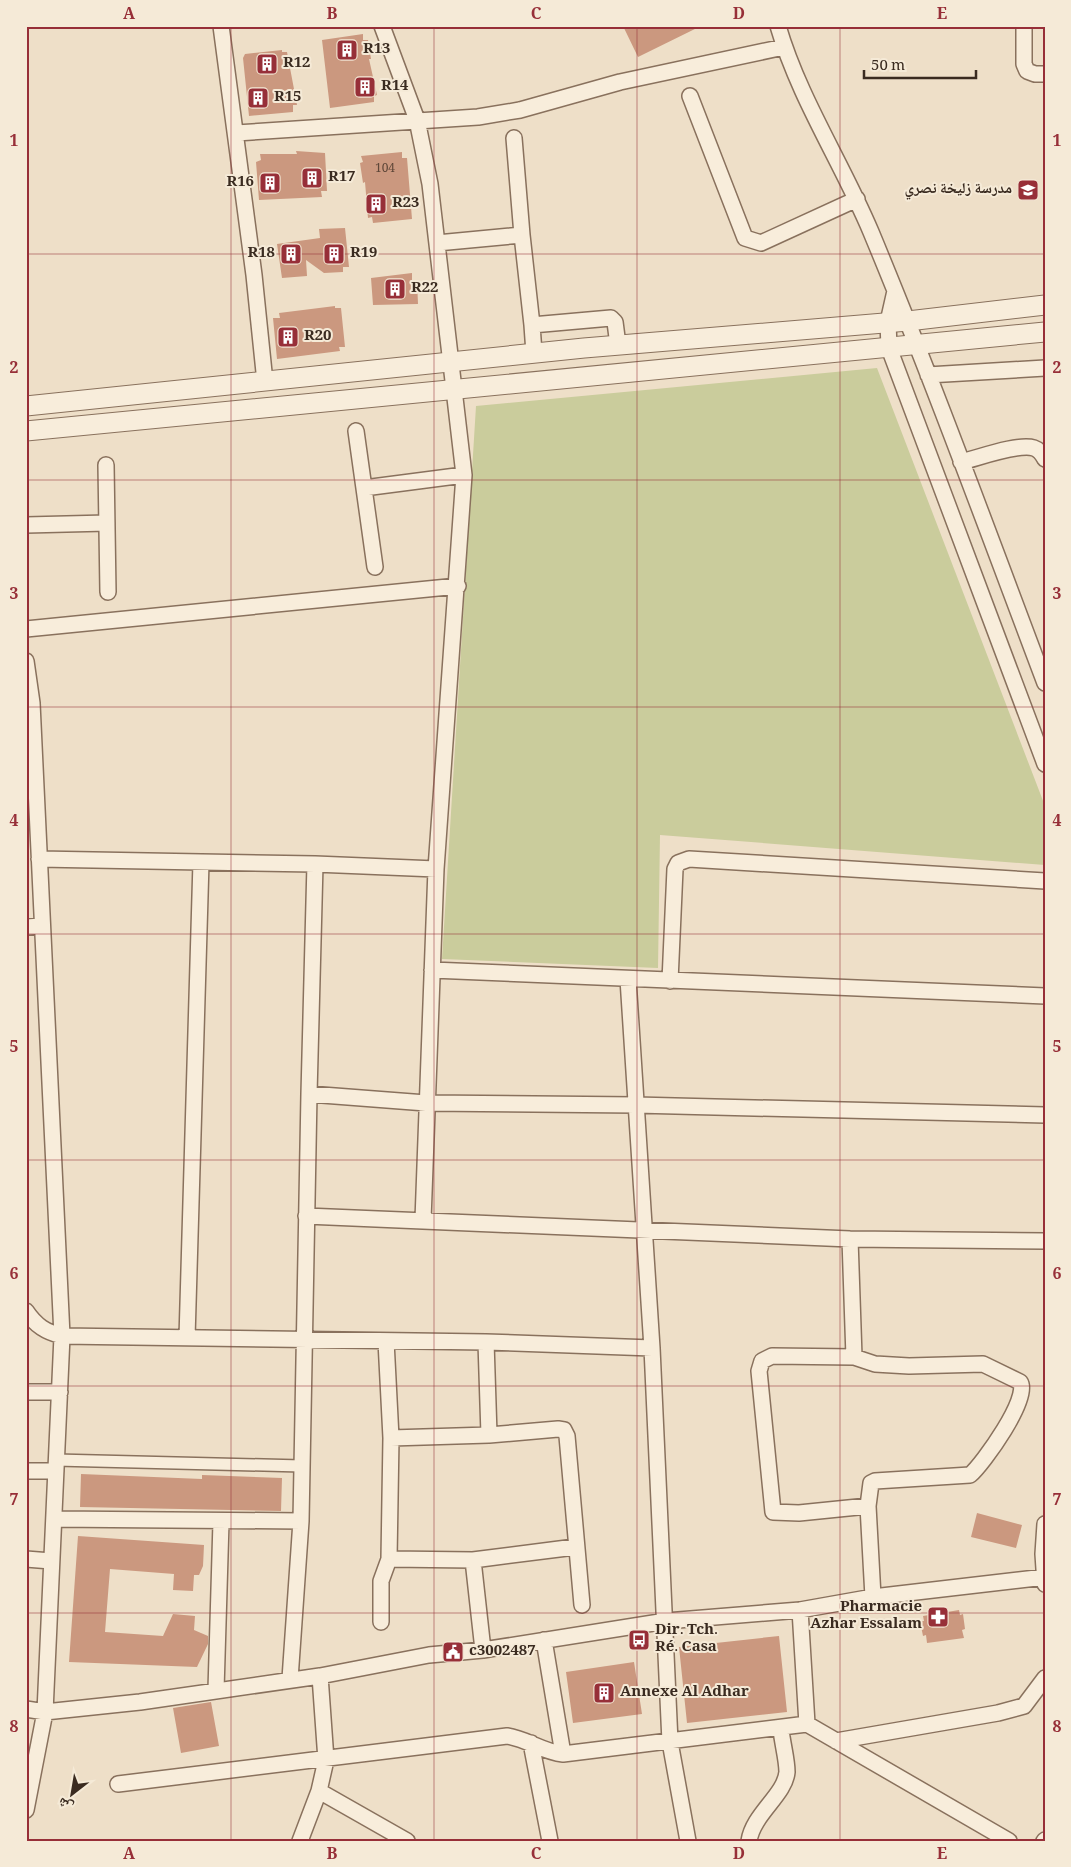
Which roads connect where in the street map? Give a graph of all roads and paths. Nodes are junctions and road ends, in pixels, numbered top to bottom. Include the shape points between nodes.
1 (221, 26) edge
2 (382, 26) edge
3 (778, 26) edge
4 (1024, 26) edge
5 (784, 47) junction
6 (1045, 74) edge
7 (690, 96) dead end
8 (417, 120) junction
9 (236, 133) junction
10 (514, 138) dead end
11 (857, 199) junction
12 (522, 235) junction
13 (437, 243) junction
14 (896, 292) junction
15 (1045, 305) edge
16 (908, 320) junction
17 (888, 322) junction
18 (532, 325) junction
19 (1045, 332) edge
20 (618, 345) junction
21 (917, 345) junction
22 (889, 348) junction
23 (534, 354) junction
24 (451, 362) junction
25 (1045, 368) edge
26 (928, 375) junction
27 (265, 382) junction
28 (455, 388) junction
29 (26, 406) edge
30 (26, 431) edge
31 (356, 431) dead end
32 (1045, 459) edge
33 (961, 462) junction
34 (106, 465) dead end
35 (464, 475) junction
36 (364, 488) junction
37 (107, 523) junction
38 (26, 525) edge
39 (375, 567) dead end
40 (458, 586) junction
41 (108, 592) dead end
42 (26, 629) edge
43 (26, 661) edge
44 (1045, 683) edge
45 (29, 703) edge
46 (1045, 764) edge
47 (31, 815) edge
48 (39, 859) junction
49 (201, 862) junction
50 (315, 864) junction
51 (436, 869) junction
52 (1045, 881) edge
53 (26, 926) edge
54 (42, 926) junction
55 (432, 970) junction
56 (628, 979) junction
57 (670, 981) junction
58 (1045, 996) edge
59 (308, 1094) junction
60 (426, 1103) junction
61 (636, 1105) junction
62 (1045, 1115) edge
63 (306, 1216) junction
64 (423, 1220) junction
65 (642, 1230) junction
66 (850, 1239) junction
67 (1045, 1241) edge
68 (26, 1312) edge
69 (62, 1336) junction
70 (187, 1338) junction
71 (304, 1338) junction
72 (386, 1341) junction
73 (486, 1342) junction
74 (652, 1348) junction
75 (854, 1357) junction
76 (26, 1392) edge
77 (60, 1392) junction
78 (489, 1435) junction
79 (391, 1438) junction
80 (56, 1465) junction
81 (302, 1466) junction
82 (26, 1471) edge
83 (868, 1506) junction
84 (54, 1519) junction
85 (301, 1521) junction
86 (221, 1522) junction
87 (1045, 1524) edge
88 (575, 1547) junction
89 (26, 1559) edge
90 (389, 1559) junction
91 (473, 1560) junction
92 (51, 1561) junction
93 (1044, 1579) edge
94 (873, 1597) junction
95 (582, 1605) dead end
96 (800, 1610) junction
97 (666, 1621) junction
98 (382, 1622) dead end
99 (544, 1640) junction
100 (484, 1650) junction
101 (320, 1676) junction
102 (290, 1678) junction
103 (1045, 1678) edge
104 (216, 1690) junction
105 (26, 1709) edge
106 (45, 1712) junction
107 (807, 1724) junction
108 (780, 1729) junction
109 (836, 1741) junction
110 (670, 1742) junction
111 (531, 1743) junction
112 (563, 1754) junction
113 (326, 1760) junction
114 (118, 1784) dead end
115 (319, 1791) junction
116 (26, 1810) edge
117 (300, 1841) edge
118 (407, 1841) edge
119 (550, 1841) edge
120 (688, 1841) edge
121 (749, 1841) edge
122 (1009, 1841) edge

1 - 9 street
2 - 8 street
3 - 5 street
4 - 6 street via 1024,64 1027,71
5 - 8 street via 620,82 520,110 478,117
5 - 11 street
7 - 11 street via 745,238 761,243
8 - 9 street
8 - 13 street via 430,184
9 - 27 street
10 - 12 street
11 - 14 street
12 - 13 street
12 - 18 street
13 - 24 street
14 - 16 street
14 - 17 street
15 - 16 street
16 - 17 street
16 - 21 street
17 - 20 street
17 - 22 street
18 - 20 street via 611,318 615,322
18 - 23 street
19 - 21 street
20 - 23 street
21 - 22 street
21 - 26 street
22 - 28 street
22 - 46 street
23 - 24 street
24 - 27 street
24 - 28 street
25 - 26 street
26 - 33 street
27 - 29 street
28 - 30 street
28 - 35 street
31 - 36 street
32 - 33 street via 1040,451 1021,448
33 - 44 street
34 - 37 street
35 - 36 street
35 - 40 street
36 - 39 street
37 - 38 street
37 - 41 street
40 - 42 street
40 - 51 street
43 - 45 street
45 - 47 street
47 - 48 street
48 - 49 street
48 - 54 street
49 - 50 street
49 - 70 street
50 - 51 street
50 - 59 street
51 - 55 street
52 - 57 street via 683,860 675,869
53 - 54 street
54 - 69 street
55 - 56 street
55 - 60 street
56 - 57 street
56 - 61 street
57 - 58 street
59 - 60 street
59 - 63 street
60 - 61 street
60 - 64 street
61 - 62 street
61 - 65 street
63 - 64 street
63 - 71 street
64 - 65 street
65 - 66 street
65 - 74 street
66 - 67 street
66 - 75 street
68 - 69 street via 47,1332
69 - 70 street
69 - 77 street
70 - 71 street
71 - 72 street
71 - 81 street
72 - 73 street
72 - 79 street
73 - 74 street
73 - 78 street
74 - 97 street
75 - 83 street via 772,1356 762,1361 759,1371 771,1508 778,1514
75 - 83 street via 875,1364 909,1366 983,1364 1023,1386 1020,1400 998,1439 970,1475 875,1481 870,1487
76 - 77 street
77 - 80 street
78 - 79 street
78 - 88 street via 564,1430
79 - 90 street
80 - 81 street
80 - 82 street
80 - 84 street
81 - 85 street
83 - 94 street
84 - 86 street
84 - 92 street
85 - 86 street
85 - 102 street
86 - 104 street
87 - 93 street
88 - 91 street
88 - 95 street
89 - 92 street
90 - 91 street
90 - 98 street via 380,1581
91 - 100 street
92 - 106 street
93 - 94 street
94 - 96 street
96 - 97 street
96 - 107 street
97 - 99 street
97 - 110 street
99 - 100 street
99 - 112 street
100 - 101 street via 429,1656
101 - 102 street
101 - 113 street
102 - 104 street
103 - 109 street via 1024,1706
104 - 106 street
105 - 106 street
106 - 116 street
107 - 108 street
107 - 109 street
108 - 110 street
108 - 121 street via 787,1772 784,1782 750,1832
109 - 122 street
110 - 112 street
110 - 120 street
111 - 112 street via 549,1753
111 - 113 street via 507,1736
111 - 119 street
113 - 114 street
113 - 115 street
115 - 117 street
115 - 118 street

